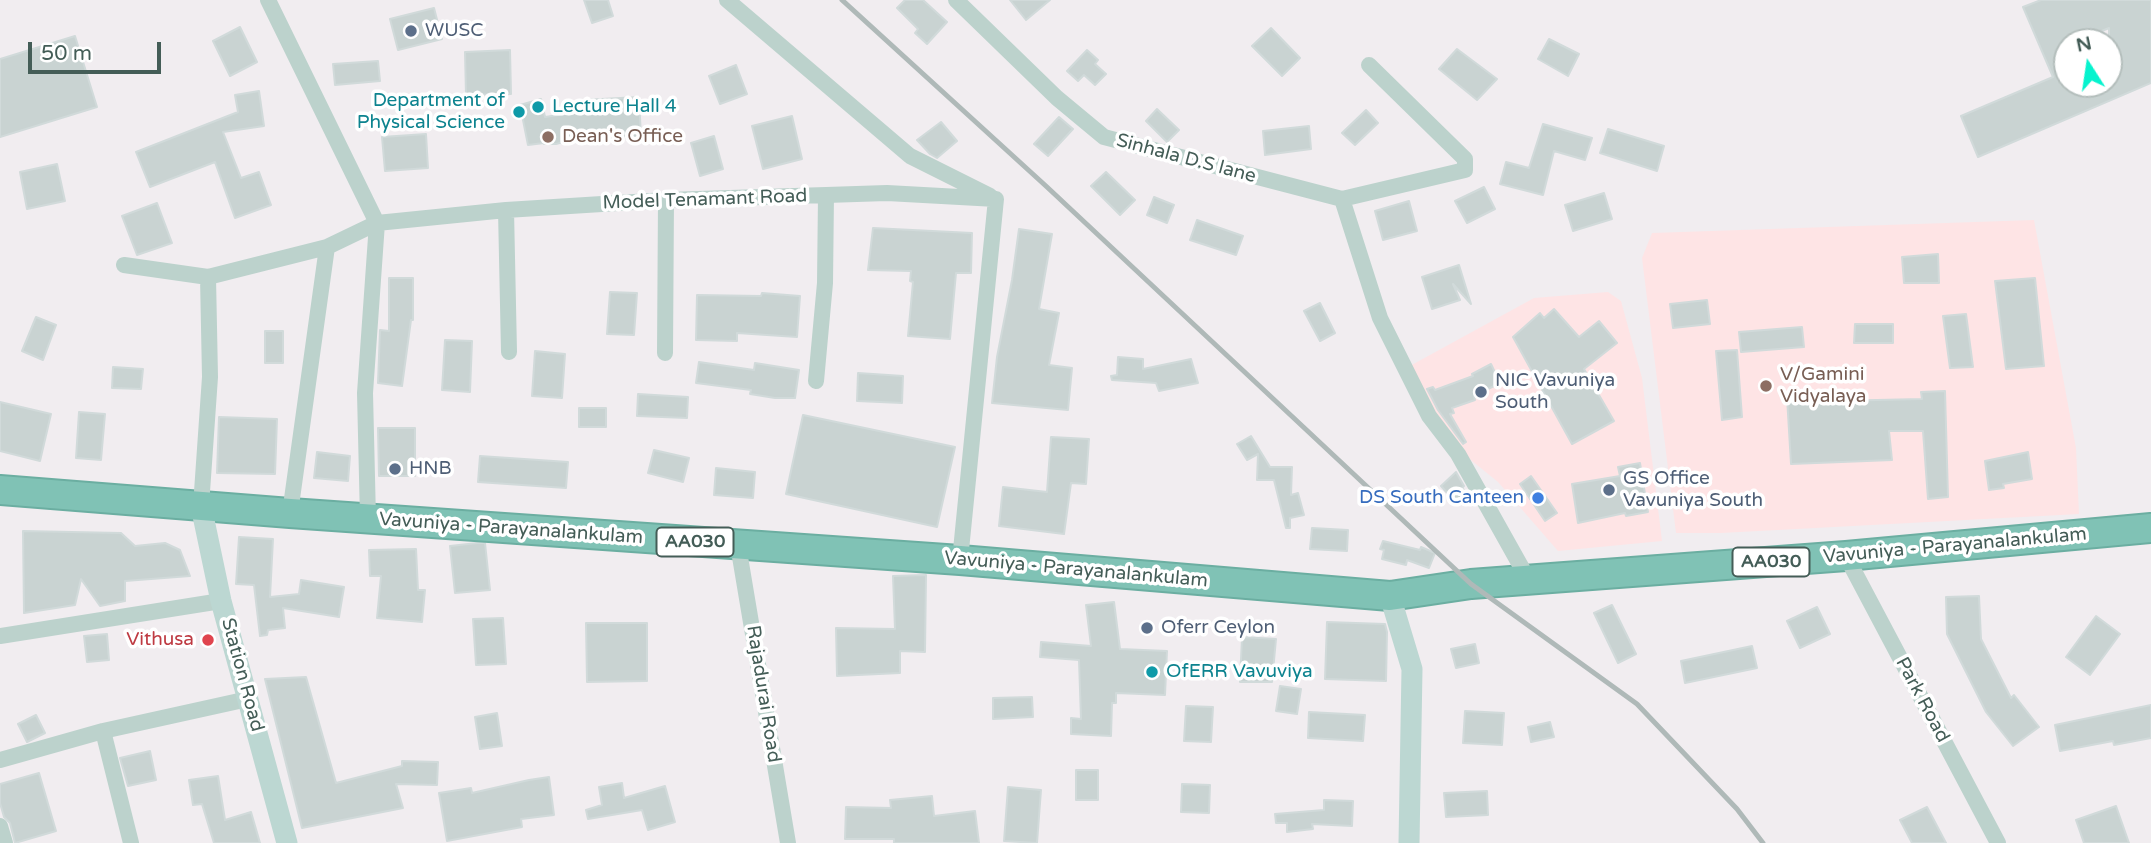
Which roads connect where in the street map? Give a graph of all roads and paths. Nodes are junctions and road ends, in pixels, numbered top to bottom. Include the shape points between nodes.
1 (268, 0) edge
2 (727, 0) edge
3 (956, 0) edge
4 (1369, 65) dead end
5 (826, 195) junction
6 (996, 199) junction
7 (666, 200) junction
8 (1342, 200) junction
9 (506, 210) junction
10 (377, 223) junction
11 (327, 247) junction
12 (124, 265) dead end
13 (208, 277) junction
14 (509, 352) dead end
15 (664, 353) dead end
16 (816, 381) dead end
17 (0, 490) edge
18 (201, 506) junction
19 (290, 513) junction
20 (368, 519) junction
21 (2151, 528) edge
22 (738, 545) junction
23 (1846, 556) junction
24 (960, 560) junction
25 (1528, 579) junction
26 (1390, 596) junction
27 (221, 601) junction
28 (0, 636) edge
29 (248, 699) junction
30 (103, 732) junction
31 (0, 760) edge
32 (0, 826) edge
33 (5, 843) edge
34 (131, 843) edge
35 (287, 843) edge
36 (788, 843) edge
37 (1409, 843) edge
38 (1998, 843) edge

1 - 10 street
2 - 6 street via 911,156
3 - 8 street, Sinhala D.S lane via 1104,137
4 - 8 street, Sinhala D.S lane via 1465,159 1465,170
5 - 6 street, Model Tenamant Road
5 - 7 street, Model Tenamant Road
5 - 16 street via 825,283
6 - 24 street
7 - 9 street, Model Tenamant Road
7 - 15 street
8 - 25 street via 1380,318 1429,416 1458,454
9 - 10 street, Model Tenamant Road
9 - 14 street
10 - 11 street, Model Tenamant Road
10 - 20 street via 365,393
11 - 13 street, Model Tenamant Road
11 - 19 street
12 - 13 street
13 - 18 street via 210,377
17 - 18 highway, Vavuniya - Parayanalankulam / AA030
18 - 19 highway, Vavuniya - Parayanalankulam / AA030
18 - 27 main road, Station Road
19 - 20 highway, Vavuniya - Parayanalankulam / AA030
20 - 22 highway, Vavuniya - Parayanalankulam / AA030
21 - 23 highway, Vavuniya - Parayanalankulam / AA030
22 - 24 highway, Vavuniya - Parayanalankulam / AA030
22 - 36 street, Rajadurai Road
23 - 25 highway, Vavuniya - Parayanalankulam / AA030
23 - 38 street, Park Road
24 - 26 highway, Vavuniya - Parayanalankulam / AA030
25 - 26 highway, Vavuniya - Parayanalankulam / AA030
26 - 37 main road via 1412,669
27 - 28 street
27 - 29 main road, Station Road
29 - 30 street
29 - 35 main road, Station Road
30 - 31 street
30 - 34 street
32 - 33 street

